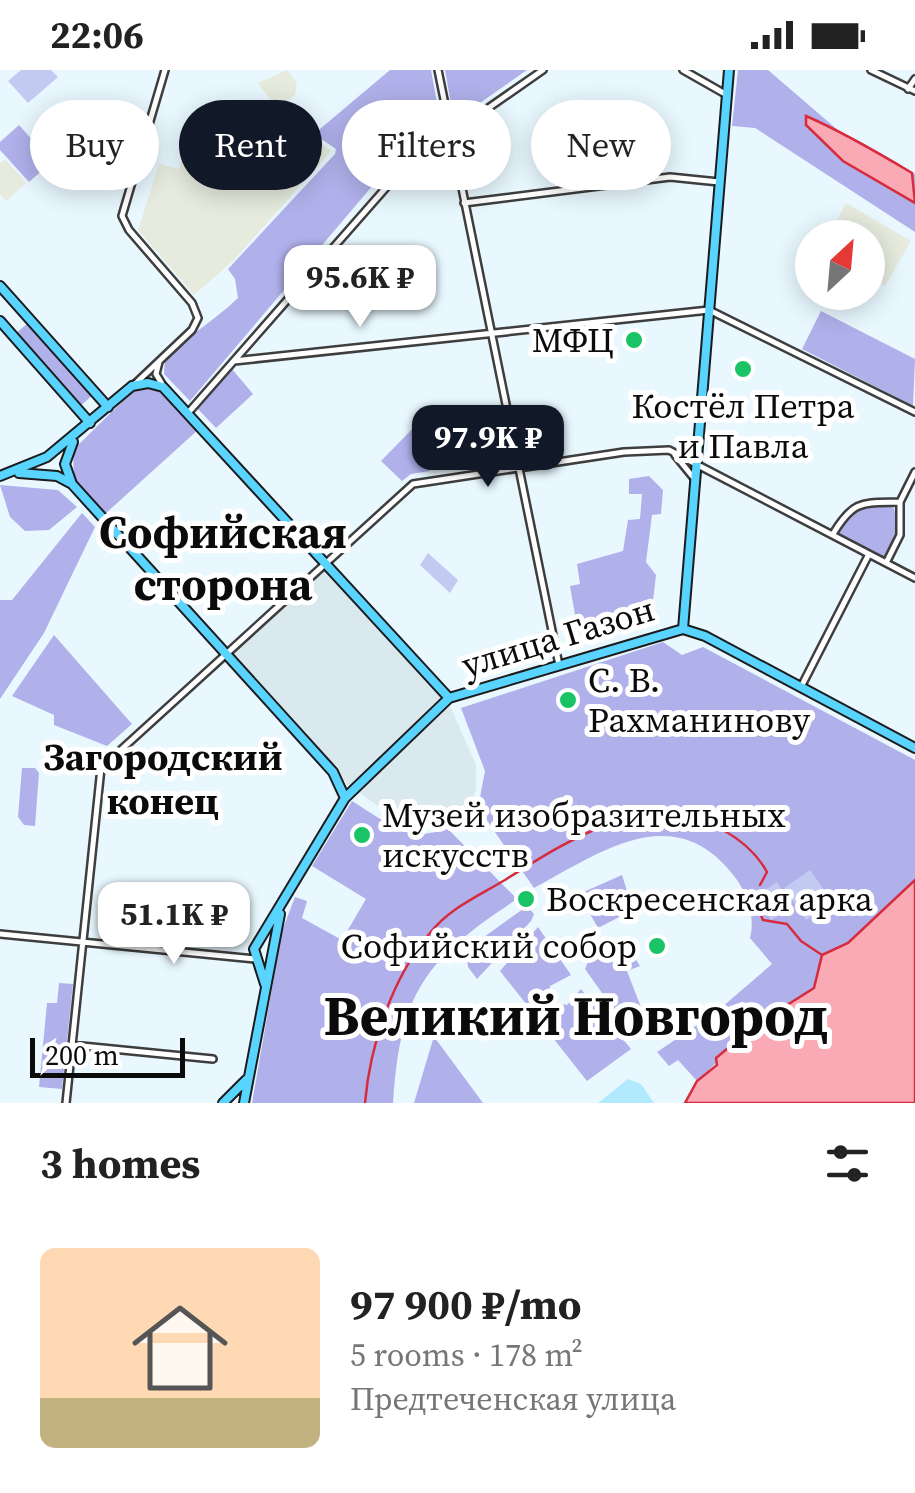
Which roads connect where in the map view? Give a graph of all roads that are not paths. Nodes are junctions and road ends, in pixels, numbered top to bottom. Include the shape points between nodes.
1 (166, 70) edge
2 (438, 70) edge
3 (543, 70) edge
4 (683, 70) edge
5 (728, 70) edge
6 (871, 70) edge
7 (915, 79) edge
8 (911, 90) edge
9 (726, 95) junction
10 (444, 100) edge
11 (498, 100) edge
12 (719, 182) junction
13 (384, 190) edge
14 (461, 190) edge
15 (464, 203) junction
16 (0, 286) edge
17 (710, 310) junction
18 (0, 321) edge
19 (490, 334) junction
20 (160, 360) junction
21 (234, 361) junction
22 (132, 386) junction
23 (163, 387) junction
24 (108, 407) junction
25 (915, 412) edge
26 (188, 413) junction
27 (90, 423) junction
28 (78, 434) junction
29 (669, 450) junction
30 (696, 464) junction
31 (518, 468) junction
32 (915, 472) edge
33 (12, 473) junction
34 (0, 476) edge
35 (695, 480) junction
36 (72, 484) junction
37 (900, 502) junction
38 (833, 535) junction
39 (869, 554) junction
40 (326, 563) junction
41 (886, 563) junction
42 (915, 578) edge
43 (683, 629) junction
44 (226, 654) junction
45 (559, 665) junction
46 (801, 687) junction
47 (450, 698) junction
48 (915, 748) edge
49 (333, 772) junction
50 (360, 782) junction
51 (345, 798) junction
52 (283, 905) junction
53 (0, 934) edge
54 (83, 942) junction
55 (255, 948) junction
56 (244, 955) junction
57 (272, 955) junction
58 (257, 961) junction
59 (266, 984) junction
60 (72, 1045) junction
61 (213, 1058) dead end
62 (248, 1076) junction
63 (232, 1099) edge
64 (66, 1103) edge
65 (223, 1103) edge
66 (244, 1103) edge

1 - 20 street via 122,214 198,312 195,325
2 - 10 street
3 - 11 street
4 - 9 street
5 - 9 main road
6 - 8 street
7 - 8 street
9 - 12 main road
12 - 15 street via 670,177
12 - 17 main road
13 - 21 street
14 - 15 street
15 - 19 street
16 - 24 main road
17 - 19 street
17 - 25 street
17 - 30 main road
18 - 27 main road
19 - 21 street
19 - 31 street
20 - 22 street
20 - 23 street via 156,374
21 - 26 street
22 - 23 main road
22 - 24 main road
23 - 26 main road
24 - 27 main road
26 - 40 main road
27 - 28 main road
28 - 33 main road
28 - 36 main road via 65,457
29 - 30 street
29 - 31 street
29 - 35 street
30 - 35 main road
30 - 38 street
31 - 40 street via 413,484
31 - 45 street
32 - 37 street
33 - 34 main road
33 - 36 main road
35 - 43 main road
36 - 44 main road
37 - 38 street via 860,504
37 - 41 street via 900,535
38 - 39 street
39 - 41 street
39 - 46 street
40 - 44 street
40 - 47 main road
41 - 42 street
43 - 45 main road, улица Газон
43 - 46 main road
44 - 49 main road
44 - 54 street via 100,768
45 - 47 main road, улица Газон
46 - 48 main road
47 - 50 main road
49 - 50 main road
49 - 51 main road
50 - 51 main road
51 - 52 main road
52 - 55 main road
52 - 57 main road
53 - 54 street
54 - 56 street
54 - 60 street
55 - 56 street
55 - 57 main road via 267,944
55 - 58 main road
56 - 58 street
57 - 58 main road
57 - 59 main road
58 - 59 main road
59 - 62 main road
60 - 61 street
60 - 64 street
62 - 63 main road
62 - 66 main road
63 - 65 main road

